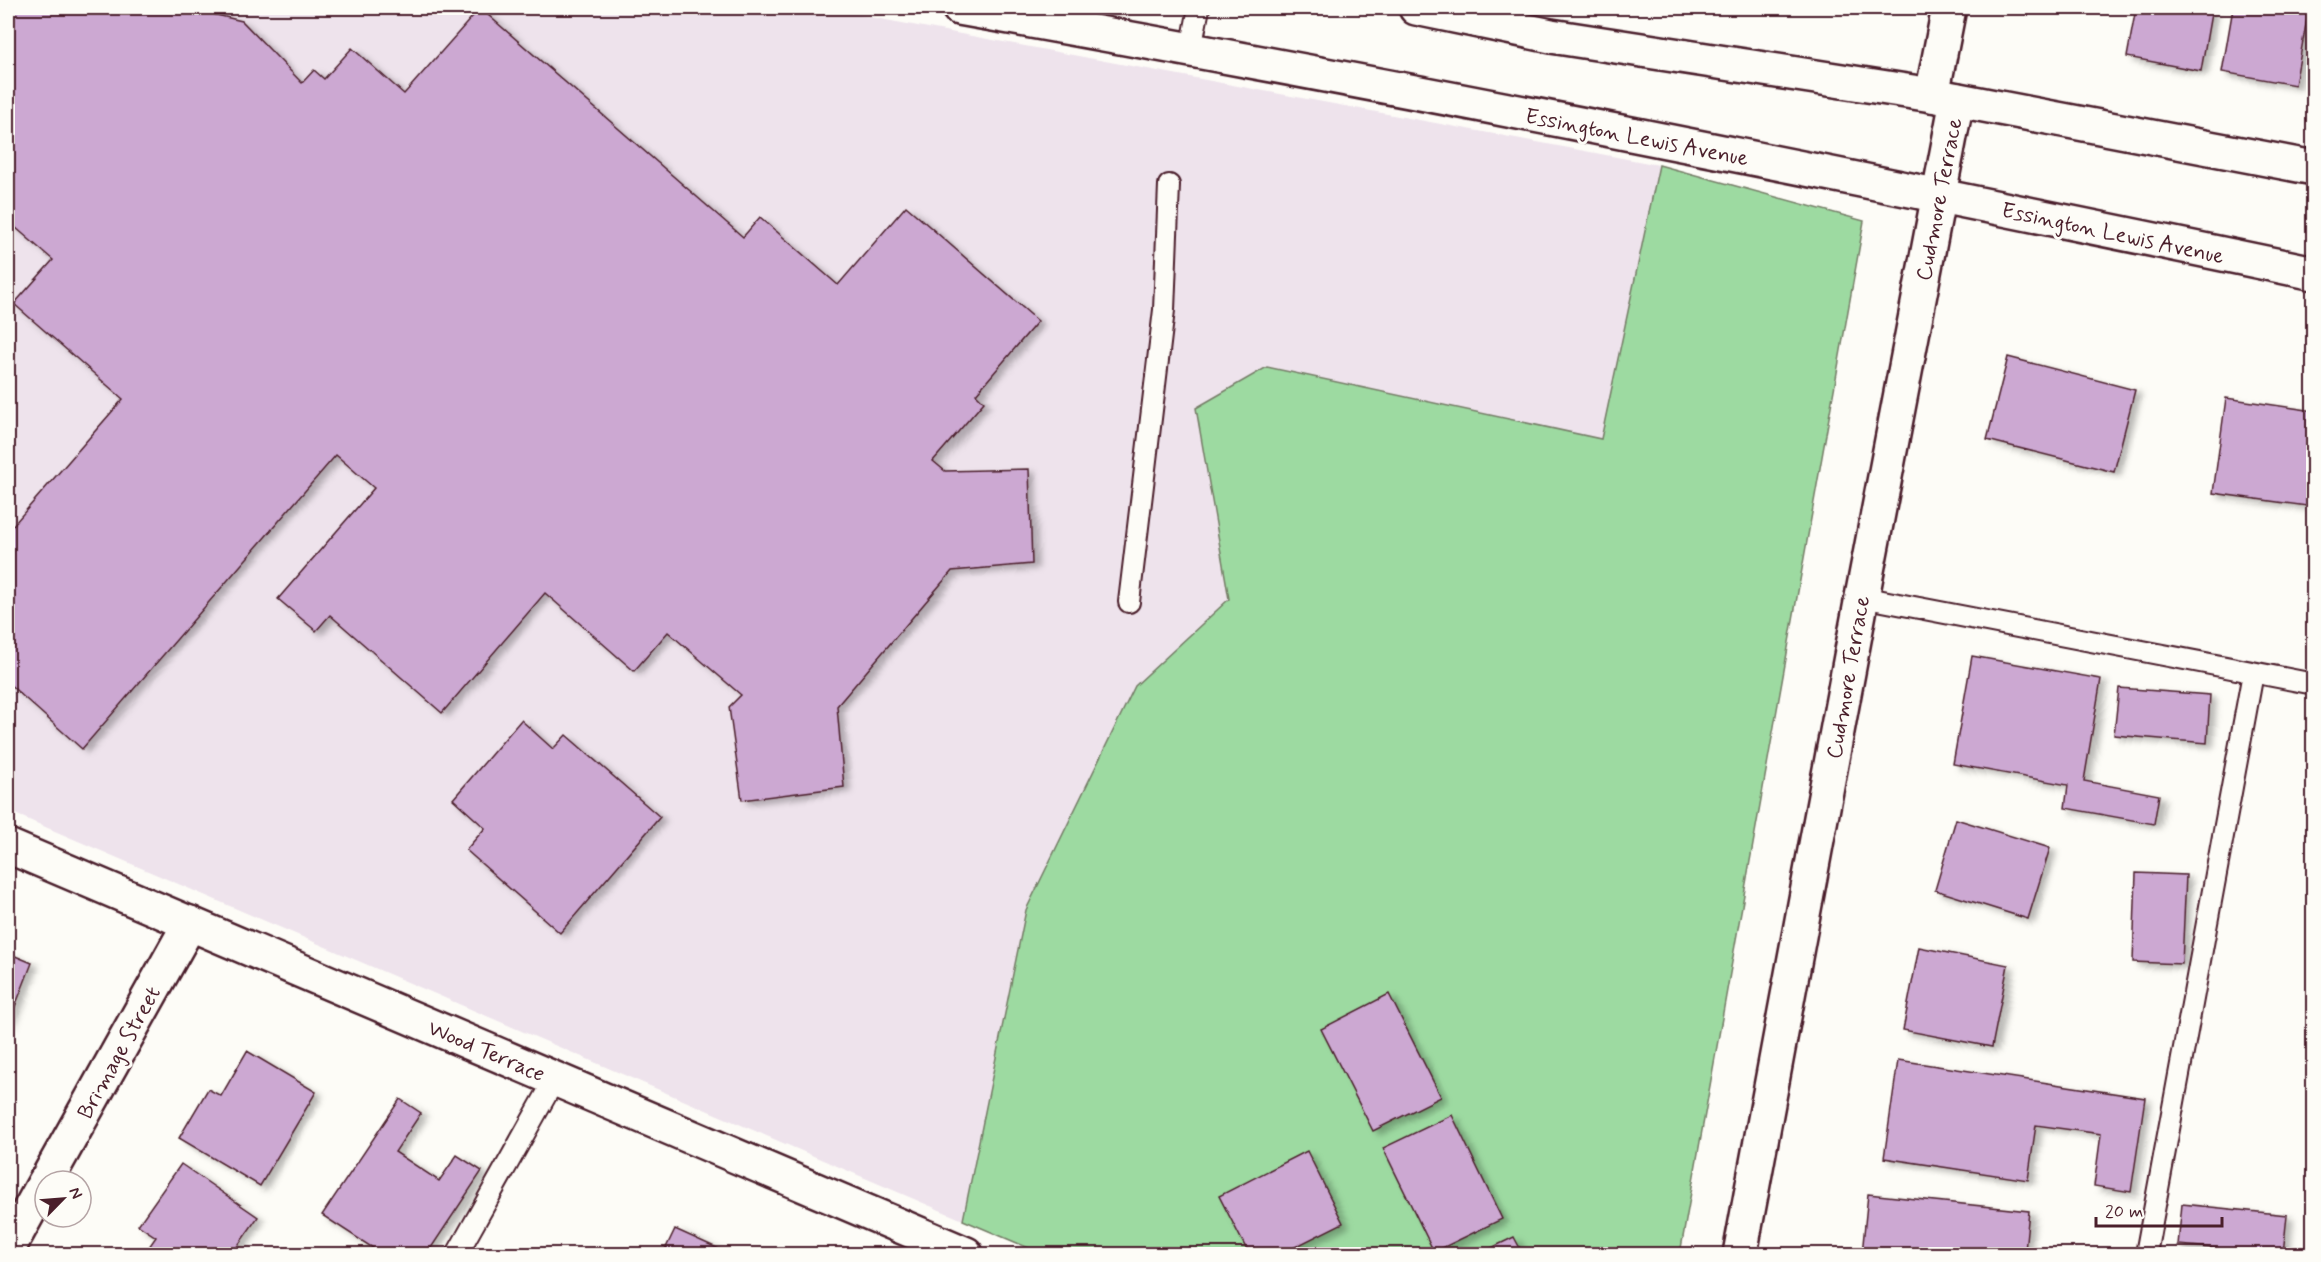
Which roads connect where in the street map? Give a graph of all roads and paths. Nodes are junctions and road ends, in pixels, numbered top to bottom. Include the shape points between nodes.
1 (959, 8) edge
2 (1199, 8) edge
3 (1416, 8) edge
4 (1949, 8) edge
5 (1191, 49) junction
6 (1945, 97) junction
7 (2313, 168) edge
8 (1169, 185) dead end
9 (1938, 195) junction
10 (2313, 273) edge
11 (1862, 597) junction
12 (1129, 602) dead end
13 (2253, 673) junction
14 (2313, 684) edge
15 (8, 846) edge
16 (190, 923) junction
17 (555, 1079) junction
18 (52, 1169) edge
19 (33, 1204) edge
20 (920, 1246) edge
21 (8, 1250) edge
22 (457, 1254) edge
23 (966, 1254) edge
24 (1740, 1254) edge
25 (2146, 1254) edge

1 - 5 street, Essington Lewis Avenue
2 - 5 lane
3 - 6 street via 1551,36
4 - 6 street, Cudmore Terrace
5 - 9 street, Essington Lewis Avenue
6 - 7 street
6 - 9 street, Cudmore Terrace
8 - 12 lane via 1164,309
9 - 10 street, Essington Lewis Avenue
9 - 11 street, Cudmore Terrace
11 - 13 lane
11 - 24 street, Cudmore Terrace
13 - 14 lane
13 - 25 lane
15 - 16 street, Wood Terrace
16 - 17 street, Wood Terrace
16 - 18 street, Brimage Street
17 - 20 street, Wood Terrace
17 - 22 lane
19 - 21 street, Brimage Street
20 - 23 street, Wood Terrace

